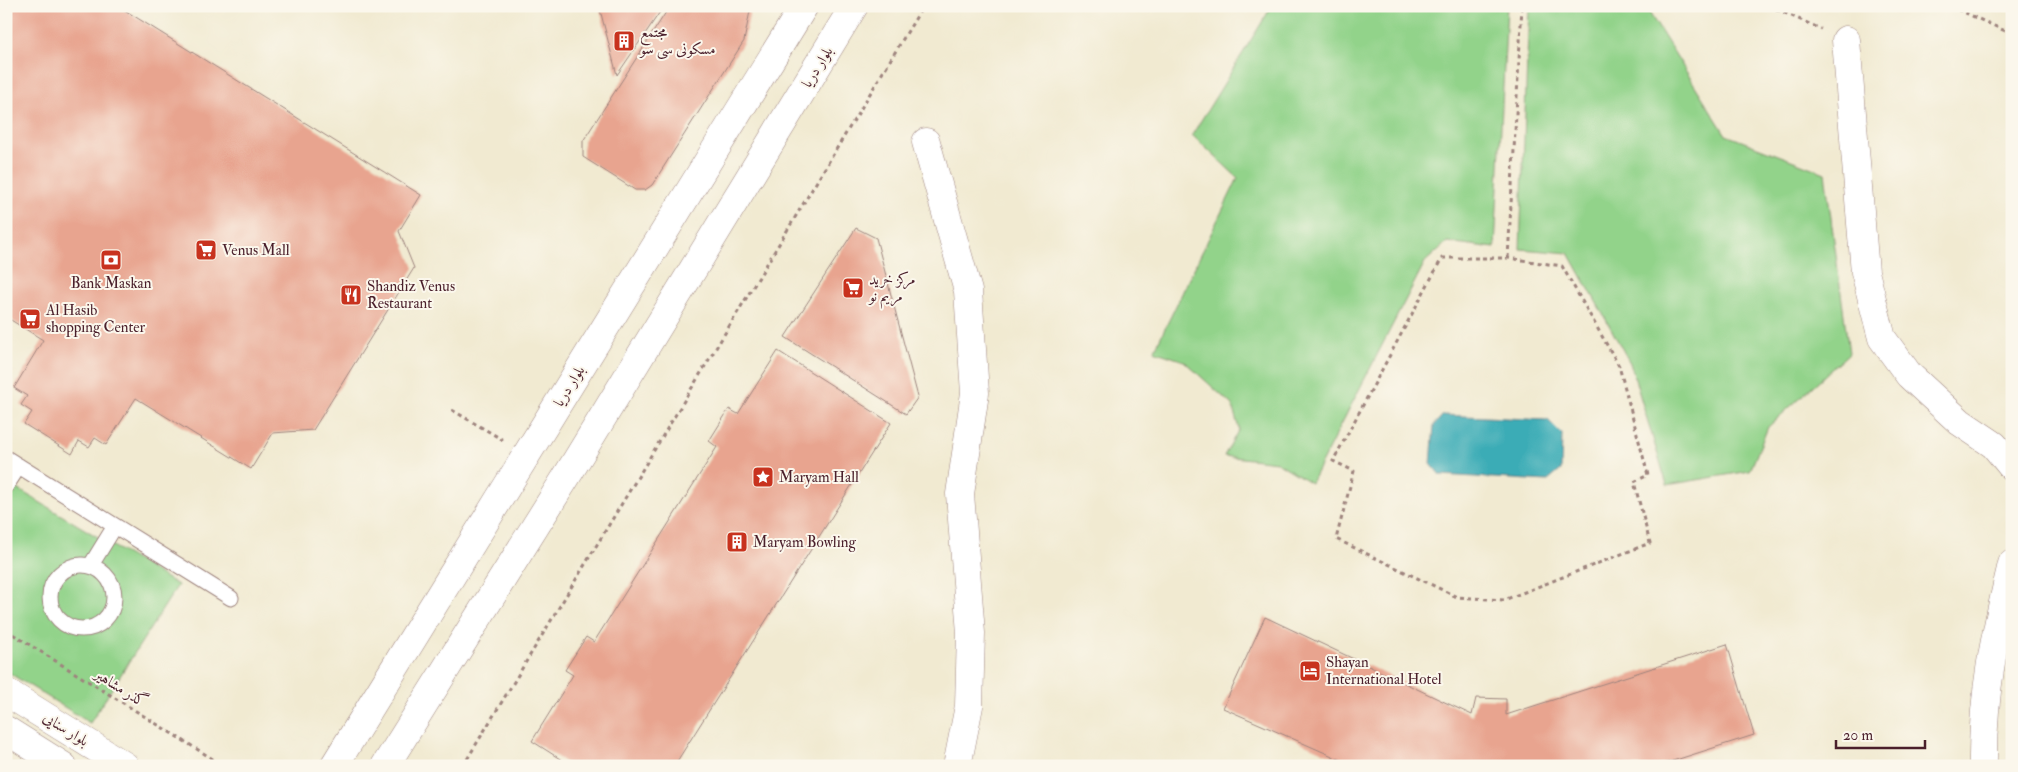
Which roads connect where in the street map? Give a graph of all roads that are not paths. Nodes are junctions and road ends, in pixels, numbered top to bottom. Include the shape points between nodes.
1 (804, 6) edge
2 (854, 6) edge
3 (1846, 40) road end
4 (926, 142) dead end
5 (643, 268) junction
6 (680, 291) junction
7 (13, 462) edge
8 (2012, 467) edge
9 (6, 486) edge
10 (115, 526) junction
11 (2012, 564) edge
12 (91, 565) junction
13 (231, 598) dead end
14 (417, 634) junction
15 (452, 657) junction
16 (6, 692) edge
17 (6, 730) edge
18 (63, 766) edge
19 (126, 766) edge
20 (334, 766) edge
21 (385, 766) edge
22 (956, 766) edge
23 (1984, 766) edge

1 - 5 main road, بلوار دریا
2 - 6 main road, بلوار دریا
3 - 8 main road via 1866,272 1882,338 1909,374 1960,422 1994,445
4 - 22 main road via 968,291 975,393 960,494 971,633 969,706
5 - 6 main road
5 - 14 main road, بلوار دریا
6 - 15 main road, بلوار دریا
7 - 9 lane
7 - 10 lane
10 - 12 lane
10 - 13 lane
11 - 23 main road via 1991,654 1983,724
12 - 12 lane via 108,577 114,597 110,610 108,616 92,628 71,628 55,616 49,596 55,577 72,565
14 - 15 main road
14 - 20 main road, بلوار دریا
15 - 21 main road, بلوار دریا
16 - 19 main road, بلوار سنایی
17 - 18 main road

